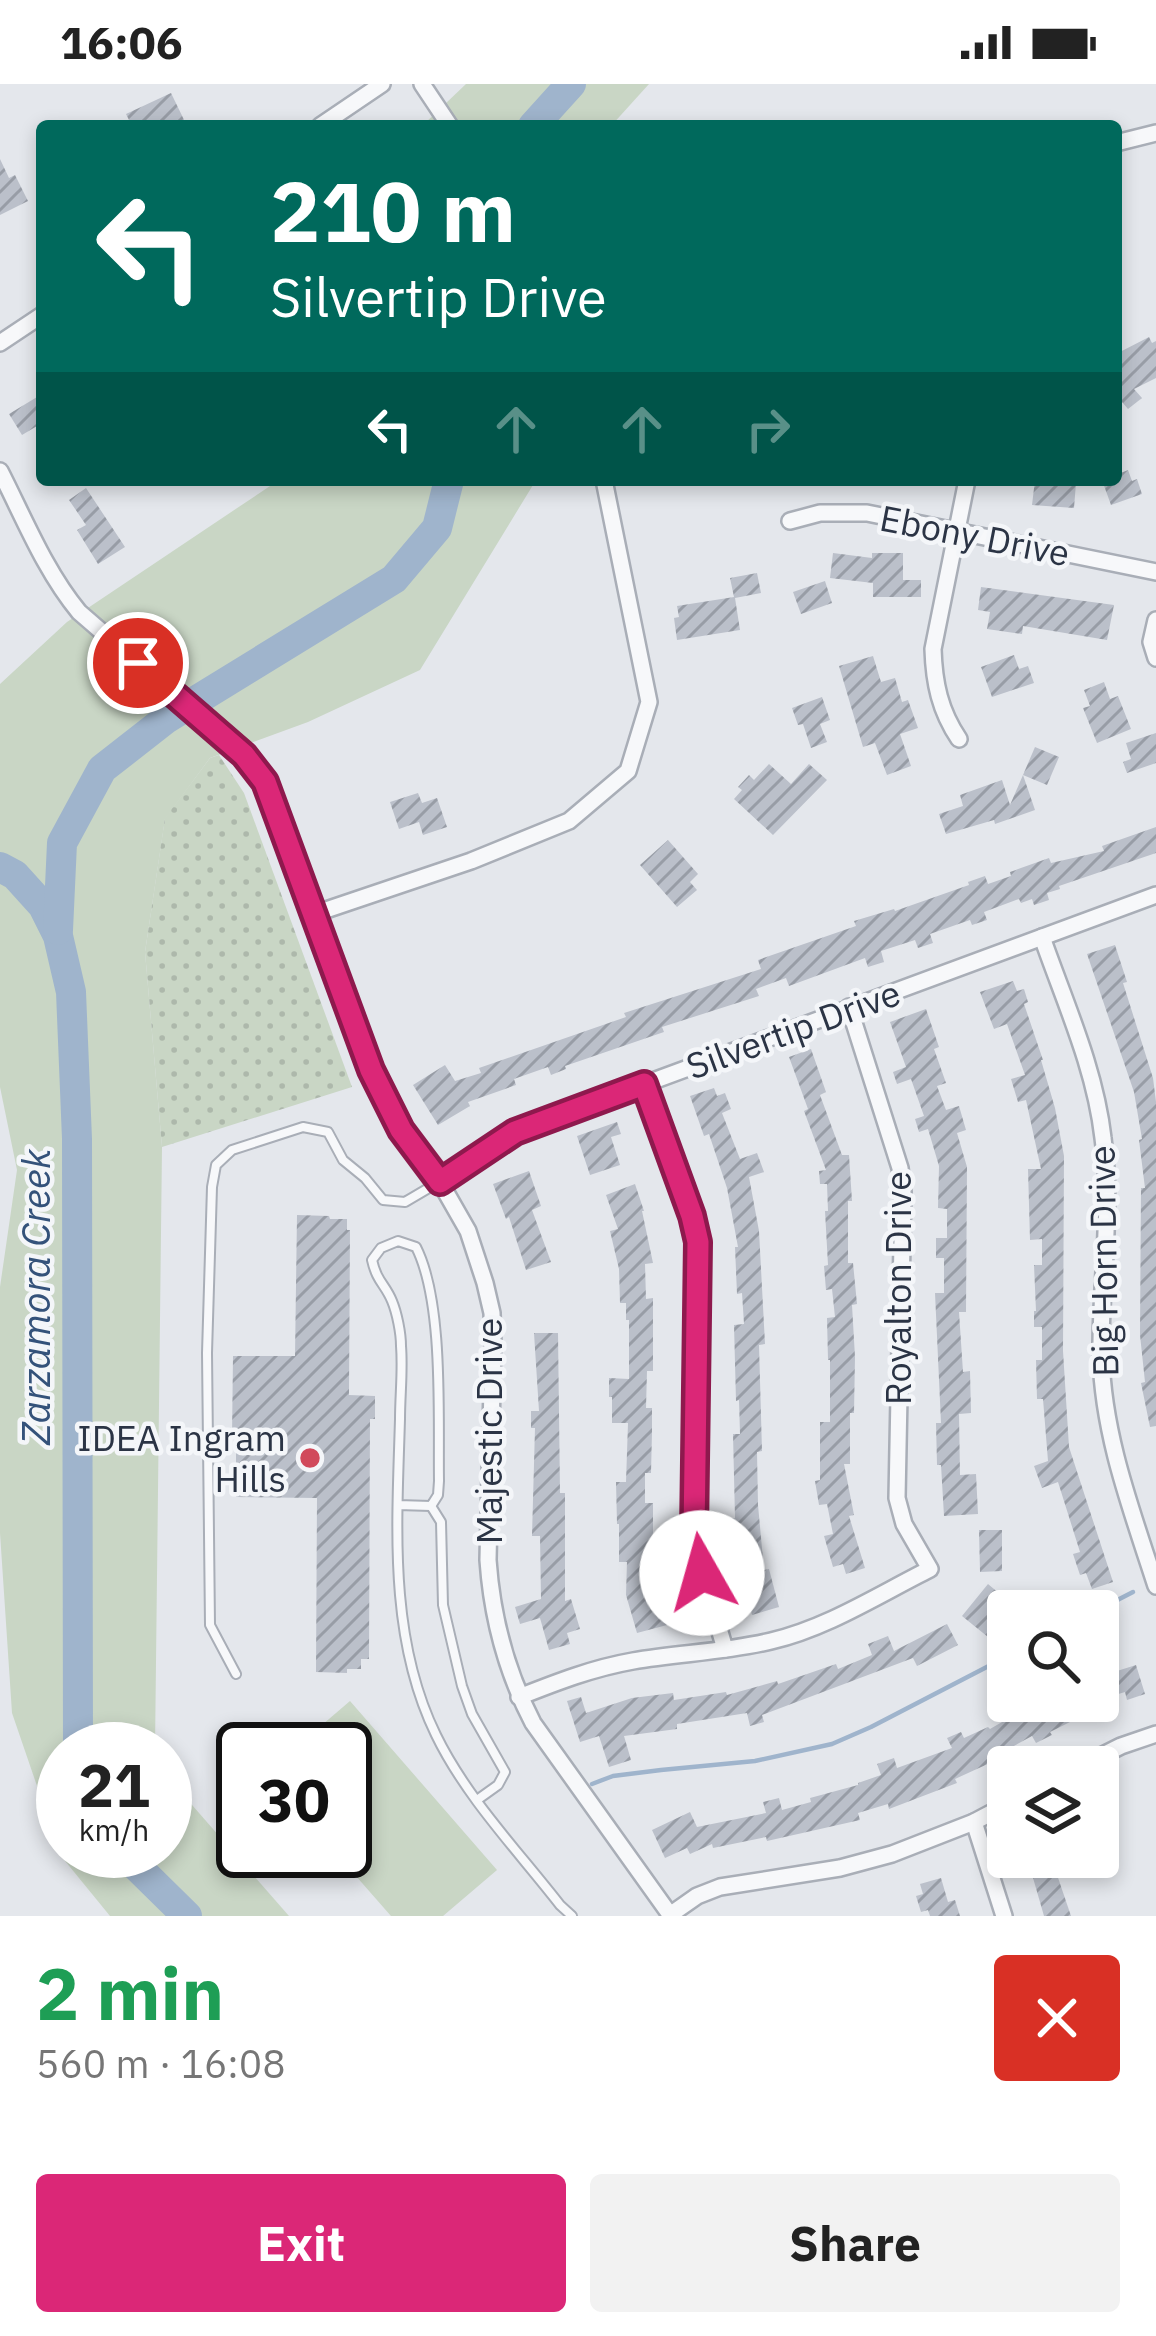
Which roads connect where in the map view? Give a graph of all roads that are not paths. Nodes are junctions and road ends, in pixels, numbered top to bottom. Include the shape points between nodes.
1 (382, 84) edge
2 (422, 84) edge
3 (329, 120) edge
4 (446, 120) edge
5 (1156, 133) edge
6 (1122, 142) edge
7 (36, 319) edge
8 (0, 343) edge
9 (0, 471) edge
10 (605, 486) edge
11 (966, 486) edge
12 (790, 521) dead end
13 (957, 531) junction
14 (1155, 569) edge
15 (1156, 620) edge
16 (1156, 658) edge
17 (959, 739) dead end
18 (1156, 895) edge
19 (314, 914) junction
20 (1042, 938) junction
21 (849, 1007) junction
22 (644, 1084) junction
23 (440, 1182) junction
24 (398, 1505) junction
25 (431, 1506) junction
26 (1156, 1585) edge
27 (724, 1648) junction
28 (236, 1674) dead end
29 (519, 1697) junction
30 (1156, 1734) edge
31 (1119, 1747) edge
32 (477, 1800) junction
33 (987, 1815) edge
34 (974, 1822) junction
35 (572, 1916) edge
36 (671, 1916) edge
37 (1004, 1916) edge

1 - 3 street
2 - 4 street
5 - 6 street
7 - 8 street
9 - 19 street, Majestic Drive via 70,601 265,782
10 - 19 street via 649,702 628,771 569,821
11 - 13 street
12 - 13 street, Ebony Drive via 851,511
13 - 14 street, Ebony Drive
13 - 17 street via 933,663 940,703
15 - 16 street
18 - 20 street, Silvertip Drive
19 - 23 street, Majestic Drive via 385,1101
20 - 21 street, Silvertip Drive
20 - 26 street, Big Horn Drive via 1087,1060 1103,1134 1105,1403
21 - 22 street, Silvertip Drive
21 - 27 street, Royalton Drive via 899,1168 897,1498 930,1569 822,1624
22 - 23 street, Silvertip Drive via 515,1132
22 - 27 street via 698,1242 694,1534
23 - 28 lane via 405,1202 383,1199 328,1132 303,1127 232,1150 216,1166 207,1353 210,1625
23 - 29 street, Majestic Drive via 468,1231 491,1313 490,1592
24 - 25 lane
24 - 25 lane via 401,1343 372,1261 398,1241 416,1247 426,1266 434,1324 439,1481
24 - 32 lane via 400,1607 416,1682 436,1735
25 - 32 lane via 441,1522 443,1605 462,1686 505,1772
27 - 29 street via 597,1669
29 - 36 street, Majestic Drive
30 - 31 street
32 - 35 lane
33 - 34 street
34 - 36 street via 868,1862 720,1888
34 - 37 street

